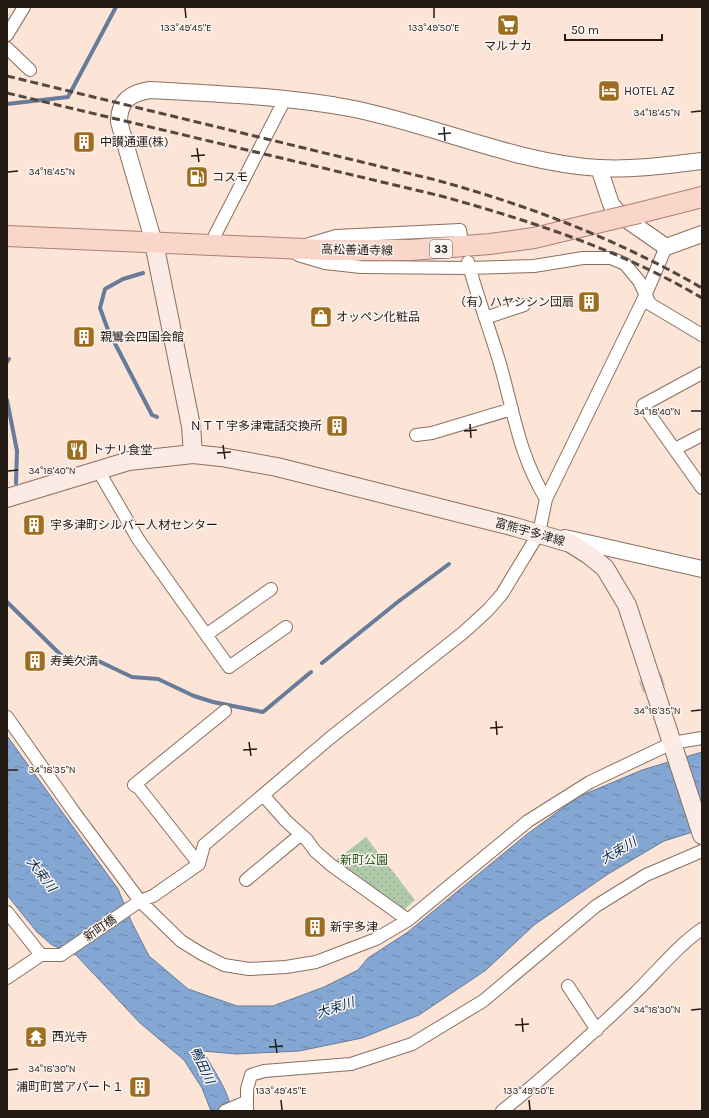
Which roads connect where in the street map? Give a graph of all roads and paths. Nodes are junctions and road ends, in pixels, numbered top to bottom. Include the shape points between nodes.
1 (24, 7) edge
2 (7, 35) edge
3 (7, 48) edge
4 (30, 70) dead end
5 (285, 99) junction
6 (702, 161) edge
7 (599, 168) junction
8 (702, 197) edge
9 (702, 234) edge
10 (7, 236) edge
11 (461, 236) dead end
12 (154, 243) junction
13 (213, 245) junction
14 (666, 247) junction
15 (270, 248) junction
16 (295, 248) junction
17 (468, 265) junction
18 (645, 296) junction
19 (524, 305) dead end
20 (485, 318) junction
21 (702, 335) edge
22 (702, 373) edge
23 (512, 409) junction
24 (416, 435) dead end
25 (702, 435) edge
26 (675, 449) junction
27 (193, 454) junction
28 (98, 470) junction
29 (702, 488) edge
30 (7, 498) edge
31 (546, 499) junction
32 (539, 533) junction
33 (702, 569) edge
34 (271, 590) dead end
35 (286, 627) dead end
36 (206, 636) junction
37 (225, 711) dead end
38 (7, 717) edge
39 (702, 738) edge
40 (674, 748) junction
41 (263, 795) junction
42 (702, 834) edge
43 (300, 835) junction
44 (702, 851) edge
45 (199, 864) junction
46 (246, 880) dead end
47 (140, 901) junction
48 (7, 912) edge
49 (408, 920) junction
50 (702, 929) edge
51 (41, 955) junction
52 (7, 978) edge
53 (568, 986) dead end
54 (597, 1030) junction
55 (246, 1107) edge
56 (225, 1111) edge
57 (502, 1111) edge

1 - 2 street
3 - 4 street
5 - 7 street via 350,108 517,154
5 - 12 street via 150,90 138,92 125,101 119,110 119,122
5 - 13 street via 215,235
6 - 7 street via 632,168
7 - 14 street via 611,204 620,215
8 - 16 main road, 高松善通寺線 / 33, bridge via 534,238 411,250
9 - 14 street
10 - 12 main road, 高松善通寺線 / 33
11 - 16 street via 460,230 336,236
12 - 13 main road, 高松善通寺線 / 33
12 - 27 main road via 191,426
13 - 15 main road, 高松善通寺線 / 33
14 - 18 street
15 - 16 main road, 高松善通寺線 / 33
15 - 17 street via 325,263 361,267
17 - 18 street via 534,266 583,258 611,258 625,264 639,281
17 - 20 street
18 - 21 street via 650,304
18 - 31 street
19 - 20 street
20 - 23 street
22 - 26 street via 643,405
23 - 24 street via 459,419 432,433
23 - 31 street via 533,477
25 - 26 street
26 - 29 street
27 - 28 main road, 富熊宇多津線 via 129,461
27 - 32 main road, 富熊宇多津線 via 277,468
28 - 30 main road, 富熊宇多津線
28 - 36 street via 138,539
31 - 32 street
32 - 33 street
32 - 40 main road, 富熊宇多津線 via 570,543 605,568 627,605
32 - 41 street via 502,594 488,610
34 - 36 street
35 - 36 street via 229,667
37 - 45 street via 134,785 140,788
38 - 47 street
39 - 40 street
40 - 42 main road, 富熊宇多津線
40 - 49 street via 590,782 528,821
41 - 43 street
41 - 45 street via 204,845
43 - 46 street
43 - 49 street via 331,865
44 - 55 street via 646,875 596,906 483,1001 412,1044 351,1064 251,1074
45 - 47 street, 新町橋 via 153,896
47 - 49 street via 181,941 224,965 249,969 286,968 316,962 376,939
47 - 51 street, 新町橋 via 60,955
48 - 51 street
50 - 54 street via 691,936
51 - 52 street
53 - 54 street
54 - 57 street
55 - 56 street

